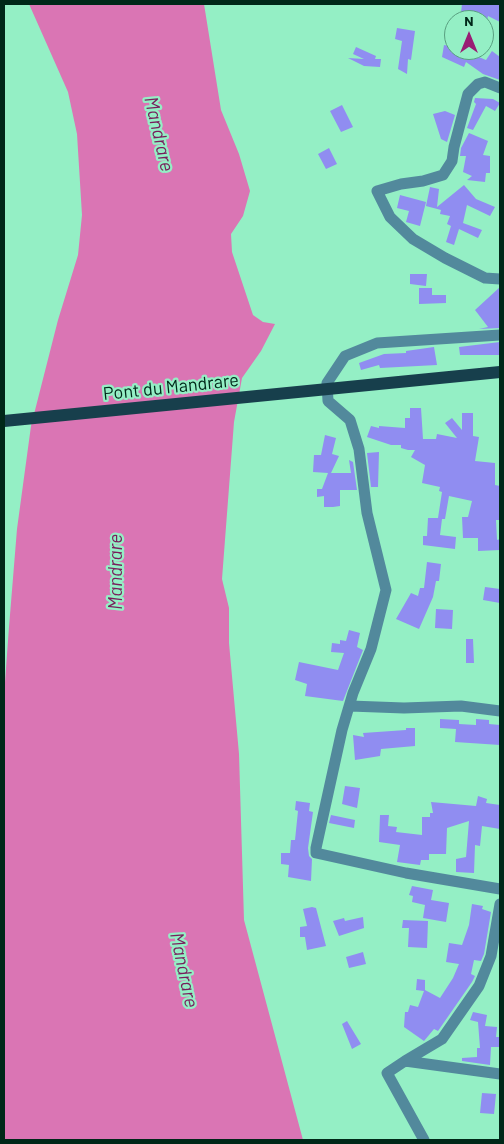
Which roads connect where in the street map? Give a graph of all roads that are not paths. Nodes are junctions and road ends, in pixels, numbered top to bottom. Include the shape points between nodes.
1 (500, 88) edge
2 (500, 279) edge
3 (500, 335) edge
4 (500, 372) edge
5 (4, 421) edge
6 (350, 706) junction
7 (500, 711) edge
8 (500, 889) edge
9 (500, 904) edge
10 (405, 1061) junction
11 (500, 1074) edge
12 (424, 1140) edge

1 - 2 street via 485,82 468,94 452,161 443,175 377,192 390,217 413,239 485,278
3 - 6 street via 377,343 345,356 327,383 328,401 350,420 359,449 367,513 386,590
4 - 5 main road, Pont du Mandrare
6 - 7 street via 461,706
6 - 8 street via 316,839 316,853
9 - 10 street via 491,956 479,986 442,1040
10 - 11 street
10 - 12 street via 387,1073

